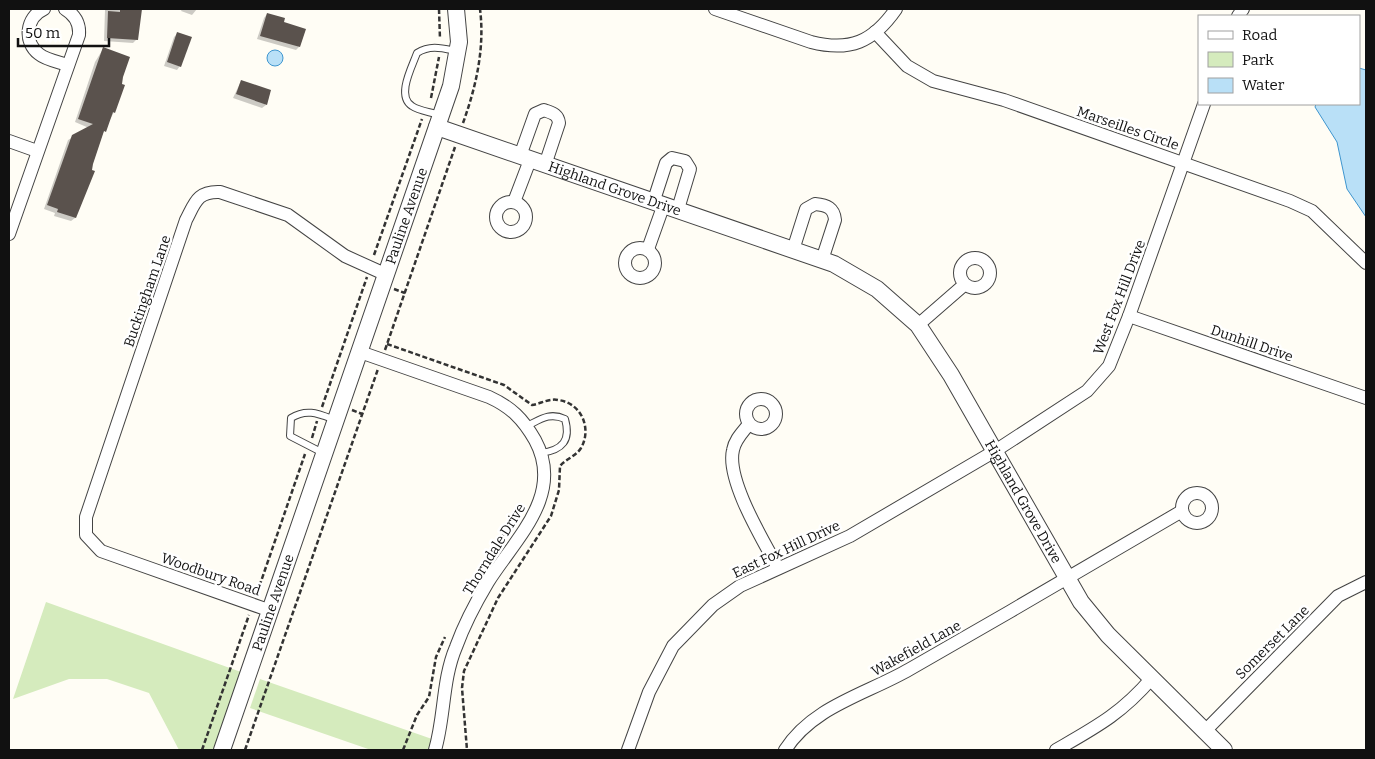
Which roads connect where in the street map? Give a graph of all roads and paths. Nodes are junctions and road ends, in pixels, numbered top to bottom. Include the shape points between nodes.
1 (44, 9) edge
2 (65, 9) edge
3 (439, 9) edge
4 (456, 9) edge
5 (480, 9) edge
6 (715, 9) edge
7 (896, 9) edge
8 (875, 32) junction
9 (440, 48) junction
10 (458, 51) junction
11 (68, 65) junction
12 (1204, 105) edge
13 (425, 110) junction
14 (439, 121) junction
15 (459, 135) junction
16 (9, 141) edge
17 (37, 151) junction
18 (532, 160) junction
19 (1183, 164) junction
20 (514, 202) dead end
21 (665, 204) junction
22 (9, 234) edge
23 (648, 249) dead end
24 (793, 250) junction
25 (822, 260) junction
26 (1366, 263) edge
27 (370, 267) junction
28 (387, 275) junction
29 (964, 285) dead end
30 (1129, 316) junction
31 (918, 325) junction
32 (360, 352) junction
33 (379, 366) junction
34 (386, 375) dead end
35 (1366, 398) edge
36 (319, 414) junction
37 (337, 420) junction
38 (750, 424) dead end
39 (527, 426) junction
40 (308, 447) junction
41 (995, 450) junction
42 (542, 453) junction
43 (325, 454) junction
44 (520, 510) dead end
45 (1182, 511) dead end
46 (510, 527) dead end
47 (141, 566) joint
48 (778, 568) junction
49 (516, 570) dead end
50 (1068, 578) junction
51 (1366, 582) edge
52 (253, 604) junction
53 (271, 611) junction
54 (1152, 678) junction
55 (415, 720) dead end
56 (1205, 731) junction
57 (202, 750) edge
58 (222, 750) edge
59 (245, 750) edge
60 (402, 750) edge
61 (435, 750) edge
62 (467, 750) edge
63 (628, 750) edge
64 (785, 750) edge
65 (1056, 750) edge
66 (1224, 750) edge

1 - 11 street via 33,17 29,25 30,42 41,56
2 - 11 street via 77,20 80,28
3 - 9 path
4 - 10 street, Pauline Avenue
5 - 15 path via 478,74
6 - 8 street via 827,46 844,47 859,43
7 - 8 street
8 - 19 street, Marseilles Circle via 907,66 933,81 1004,100
9 - 10 lane
9 - 13 path via 430,103
9 - 13 lane via 426,48 417,53 404,92 412,106
10 - 14 street, Pauline Avenue
11 - 17 street
12 - 19 street, West Fox Hill Drive
13 - 14 lane
13 - 27 path
14 - 15 street, Highland Grove Drive
14 - 28 street, Pauline Avenue
15 - 18 street, Highland Grove Drive
15 - 33 path
16 - 17 street
17 - 22 street
18 - 20 street
18 - 21 street, Highland Grove Drive
19 - 26 street, Marseilles Circle via 1312,211
19 - 30 street, West Fox Hill Drive
21 - 23 street
21 - 24 street, Highland Grove Drive
24 - 25 street, Highland Grove Drive
24 - 25 street via 806,209 816,204 830,207 835,220
25 - 31 street, Highland Grove Drive via 878,289
27 - 28 street, Buckingham Lane
27 - 36 path
27 - 47 street, Buckingham Lane via 345,256 288,215 220,192 208,192 197,199 186,220 86,517 86,535 101,551
28 - 32 street, Pauline Avenue
29 - 31 street
30 - 35 street, Dunhill Drive
30 - 41 street, West Fox Hill Drive via 1109,366 1087,391
31 - 41 street, Highland Grove Drive
32 - 33 street, Thorndale Drive
32 - 37 street, Pauline Avenue
33 - 34 path
33 - 39 street, Thorndale Drive via 490,397 506,405
33 - 59 path
36 - 37 lane
36 - 40 path
36 - 40 lane via 311,411 292,418 290,436
37 - 43 street, Pauline Avenue
38 - 48 street via 738,437 733,450 733,478
39 - 42 street, Thorndale Drive
39 - 42 lane via 546,416 556,415 565,419 568,432 563,445 552,452
40 - 43 lane
40 - 52 path
41 - 48 street, East Fox Hill Drive via 850,536
41 - 50 street, Highland Grove Drive
42 - 61 street, Thorndale Drive via 543,486 534,515 487,584 456,645 448,669
43 - 53 street, Pauline Avenue
44 - 46 path
45 - 50 street, Wakefield Lane
47 - 52 street, Woodbury Road
48 - 63 street, East Fox Hill Drive via 740,586 712,605 673,646 649,692
49 - 62 path via 477,640 464,671 462,688
50 - 54 street, Highland Grove Drive via 1081,602 1108,635
50 - 64 street, Wakefield Lane via 889,681 828,709 794,736
51 - 56 street, Somerset Lane via 1338,596
52 - 53 street, Woodbury Road
52 - 57 path
53 - 58 street, Pauline Avenue
54 - 56 street, Highland Grove Drive
54 - 65 street via 1131,702 1106,721
55 - 60 path
56 - 66 street, Highland Grove Drive

